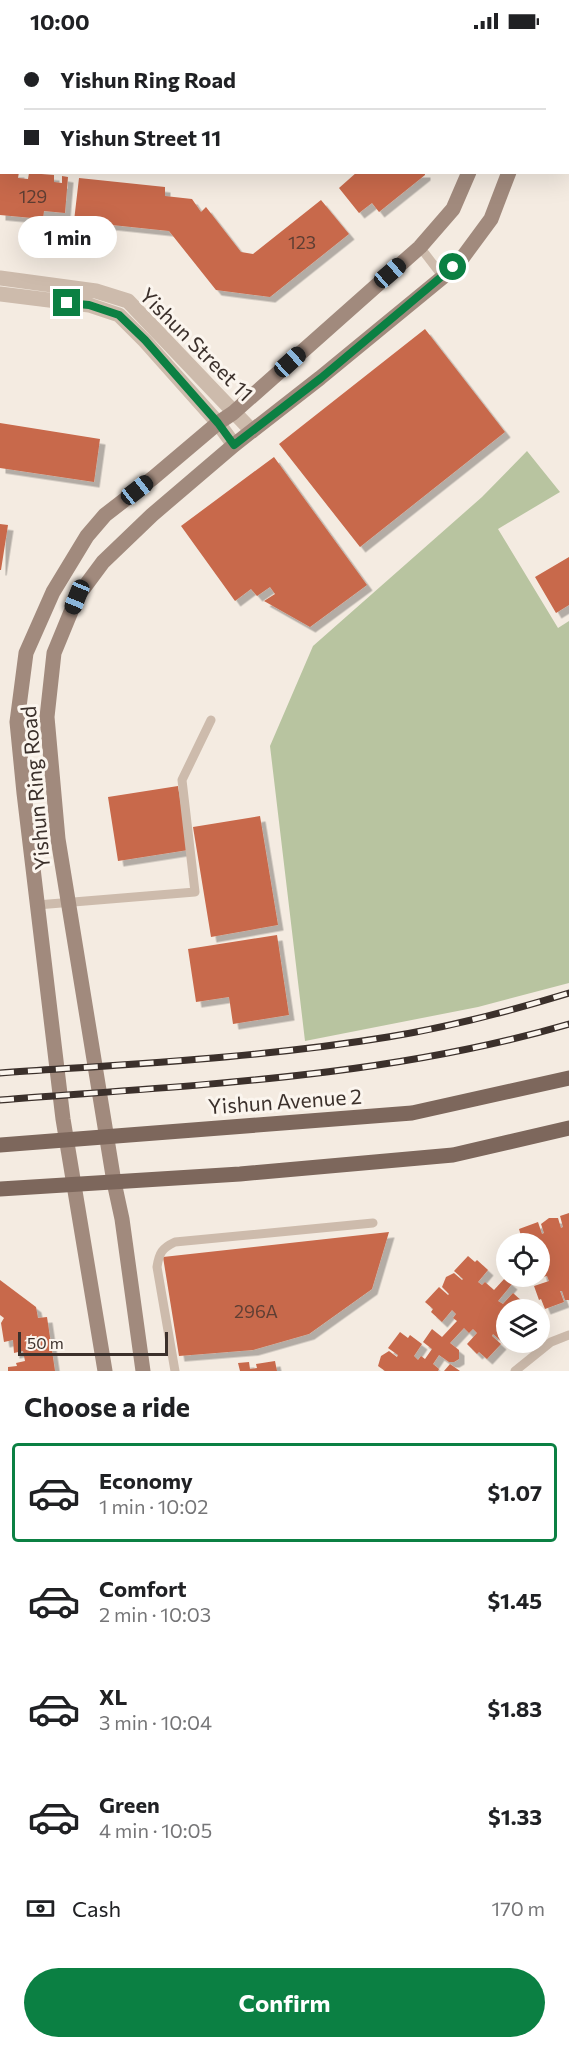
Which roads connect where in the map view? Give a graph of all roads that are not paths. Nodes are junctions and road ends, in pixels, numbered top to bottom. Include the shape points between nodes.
1 (468, 174) edge
2 (508, 174) edge
3 (420, 247) junction
4 (443, 277) junction
5 (0, 278) edge
6 (0, 294) edge
7 (233, 413) junction
8 (218, 423) junction
9 (252, 430) junction
10 (234, 445) junction
11 (211, 720) dead end
12 (69, 903) junction
13 (38, 905) junction
14 (569, 1078) edge
15 (569, 1128) edge
16 (107, 1137) junction
17 (66, 1140) junction
18 (0, 1145) edge
19 (114, 1182) junction
20 (74, 1184) junction
21 (0, 1189) edge
22 (373, 1223) dead end
23 (569, 1335) edge
24 (105, 1371) edge
25 (143, 1371) edge
26 (175, 1371) edge
27 (515, 1371) edge

1 - 3 main road, Yishun Ring Road via 453,208
2 - 4 main road, Yishun Ring Road via 491,219
3 - 4 lane
3 - 7 main road, Yishun Ring Road
4 - 9 main road, Yishun Ring Road
5 - 7 street, Yishun Street 11 via 96,291 128,301
6 - 8 street, Yishun Street 11 via 89,305 119,315
7 - 8 main road, Yishun Ring Road
7 - 9 street, Yishun Street 11
8 - 10 street, Yishun Street 11
8 - 13 main road, Yishun Ring Road via 93,529 53,592 26,653 17,722
9 - 10 main road, Yishun Ring Road
10 - 12 main road, Yishun Ring Road via 103,562 77,597 54,653 47,717 58,839
11 - 12 lane via 182,780 195,892
12 - 13 lane
12 - 16 main road, Yishun Ring Road
13 - 17 main road, Yishun Ring Road
14 - 16 main road, Yishun Avenue 2 via 412,1113
15 - 19 main road via 453,1155
16 - 17 main road, Yishun Avenue 2
16 - 19 main road, Yishun Ring Road
17 - 18 main road, Yishun Avenue 2
17 - 20 main road, Yishun Ring Road
19 - 20 main road
19 - 25 main road, Yishun Ring Road
20 - 21 main road
20 - 24 main road, Yishun Ring Road
22 - 26 lane via 175,1242 164,1247 157,1267
23 - 27 lane via 551,1342

